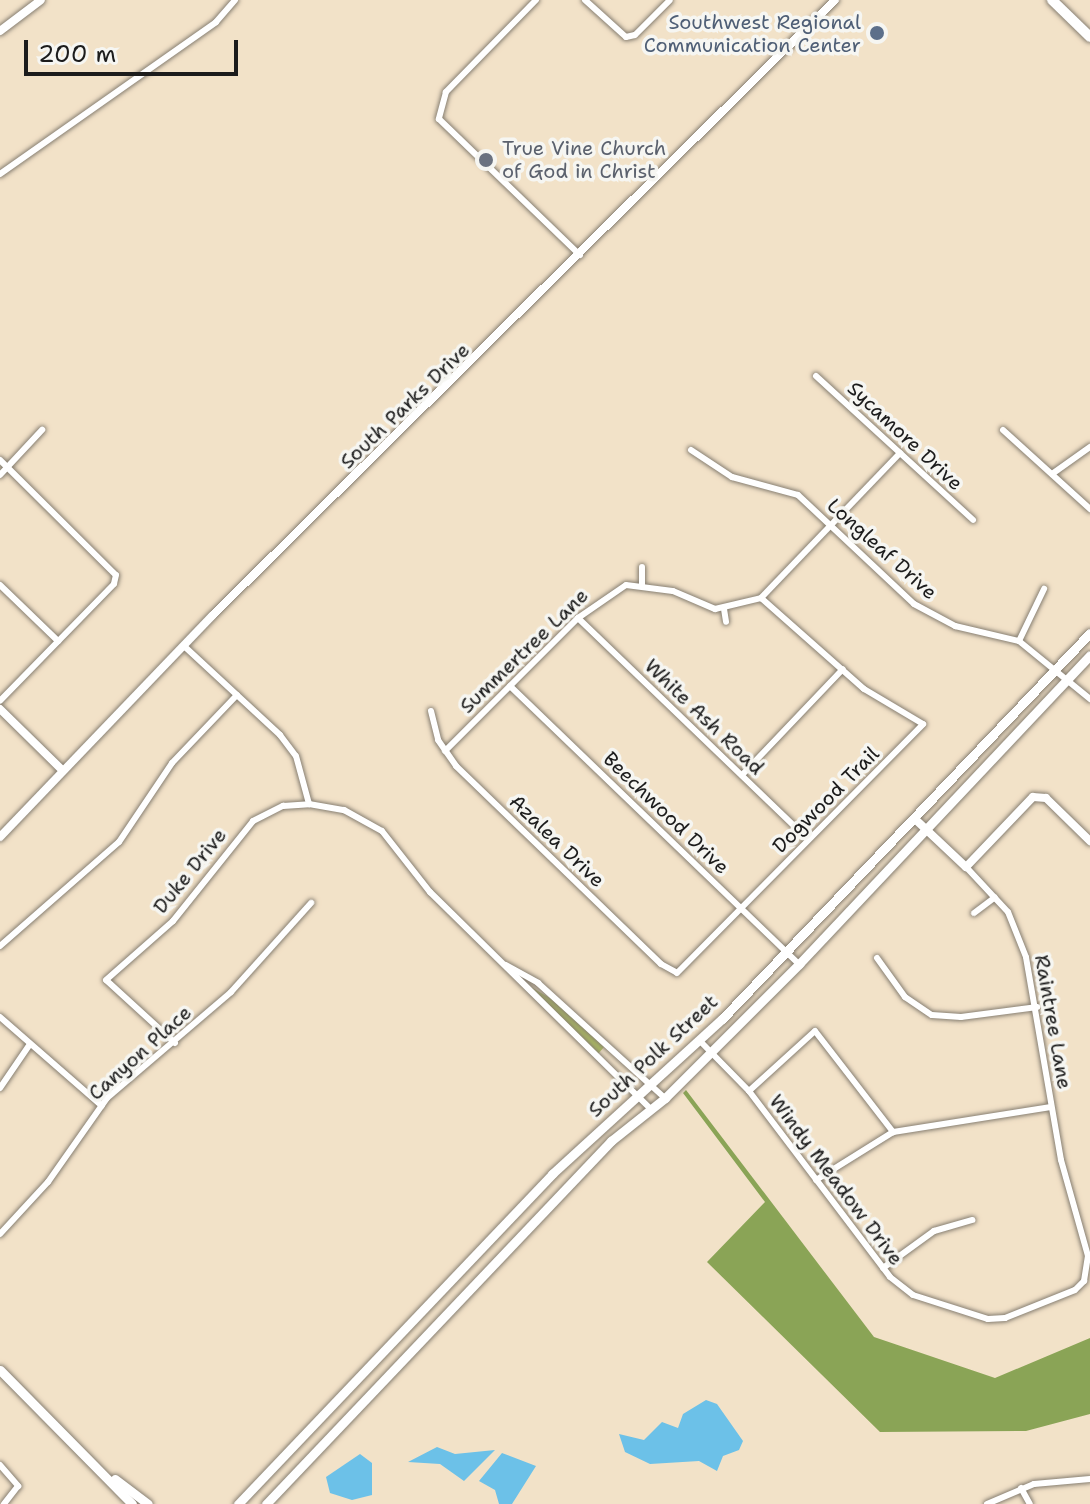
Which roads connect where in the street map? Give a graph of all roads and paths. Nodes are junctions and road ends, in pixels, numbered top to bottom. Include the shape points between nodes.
1 (41, 0) edge
2 (235, 0) edge
3 (536, 0) edge
4 (585, 0) edge
5 (670, 0) edge
6 (835, 0) edge
7 (1052, 0) edge
8 (0, 31) edge
9 (1090, 37) edge
10 (0, 174) edge
11 (580, 255) junction
12 (816, 376) dead end
13 (42, 430) dead end
14 (1003, 430) dead end
15 (1090, 447) edge
16 (691, 450) dead end
17 (900, 453) junction
18 (0, 460) edge
19 (8, 467) junction
20 (1052, 474) junction
21 (0, 475) edge
22 (1090, 509) edge
23 (973, 520) dead end
24 (832, 523) junction
25 (642, 567) dead end
26 (0, 585) edge
27 (642, 585) junction
28 (1044, 589) dead end
29 (761, 598) junction
30 (724, 609) junction
31 (578, 618) junction
32 (726, 622) dead end
33 (1090, 633) edge
34 (58, 641) junction
35 (1019, 641) junction
36 (184, 646) junction
37 (1090, 655) edge
38 (1057, 668) junction
39 (843, 669) junction
40 (1068, 678) junction
41 (510, 686) junction
42 (237, 695) junction
43 (1090, 699) edge
44 (0, 701) edge
45 (0, 709) edge
46 (431, 711) dead end
47 (445, 751) junction
48 (63, 771) junction
49 (742, 775) junction
50 (309, 804) junction
51 (915, 819) junction
52 (927, 830) junction
53 (0, 837) edge
54 (808, 839) junction
55 (1090, 841) edge
56 (966, 867) junction
57 (995, 897) junction
58 (311, 903) dead end
59 (742, 907) junction
60 (974, 913) dead end
61 (0, 946) edge
62 (786, 952) junction
63 (877, 958) dead end
64 (500, 962) junction
65 (799, 964) junction
66 (682, 968) joint
67 (1037, 1007) junction
68 (0, 1017) edge
69 (700, 1041) junction
70 (175, 1043) junction
71 (30, 1044) junction
72 (612, 1049) junction
73 (711, 1053) junction
74 (601, 1061) junction
75 (651, 1084) junction
76 (0, 1088) edge
77 (749, 1091) junction
78 (638, 1096) junction
79 (665, 1098) junction
80 (102, 1106) junction
81 (1051, 1107) junction
82 (651, 1109) junction
83 (893, 1132) junction
84 (816, 1180) junction
85 (972, 1220) dead end
86 (0, 1234) edge
87 (883, 1268) junction
88 (1089, 1268) edge
89 (0, 1370) edge
90 (0, 1465) edge
91 (108, 1476) junction
92 (1090, 1479) edge
93 (1021, 1488) junction
94 (4, 1504) edge
95 (132, 1504) edge
96 (148, 1504) edge
97 (238, 1504) edge
98 (266, 1504) edge
99 (987, 1504) edge
100 (1030, 1504) edge

1 - 8 street
2 - 10 street via 231,9
3 - 11 street via 446,92 439,119
4 - 5 street via 626,37 635,35
6 - 11 street, South Parks Drive
7 - 9 main road
11 - 36 street, South Parks Drive
12 - 17 street, Sycamore Drive
13 - 19 street
14 - 20 street
15 - 20 street
16 - 24 street, Longleaf Drive via 732,477 798,495
17 - 23 street, Sycamore Drive
17 - 24 street
18 - 19 street
19 - 21 street
19 - 34 street via 116,575 114,584
20 - 22 street
24 - 29 street
24 - 35 street, Longleaf Drive via 926,612 955,626
25 - 27 street
26 - 34 street
27 - 30 street
27 - 31 street, Summertree Lane via 626,585
28 - 35 street
29 - 30 street
29 - 39 street
30 - 32 street
31 - 41 street, Summertree Lane
31 - 49 street, White Ash Road
33 - 38 main road, South Polk Street
34 - 44 street
35 - 38 street, Longleaf Drive
36 - 42 street
36 - 48 street, South Parks Drive
37 - 40 main road, South Polk Street
38 - 40 street, Longleaf Drive
38 - 51 main road, South Polk Street
39 - 49 street
39 - 54 street, Dogwood Trail via 864,689 923,724
40 - 43 street, Longleaf Drive
40 - 52 main road, South Polk Street
41 - 47 street, Summertree Lane
41 - 59 street, Beechwood Drive
42 - 50 street via 296,756
42 - 61 street via 172,763 119,842
45 - 48 street
46 - 47 street, Azalea Drive
47 - 66 street, Azalea Drive via 661,964 677,973
48 - 53 street, South Parks Drive
49 - 54 street, White Ash Road
50 - 64 street via 344,810 382,831 430,892
50 - 70 street, Duke Drive via 283,806 253,821 173,921 106,980
51 - 52 street, Raintree Lane
51 - 62 main road, South Polk Street
52 - 56 street, Raintree Lane
52 - 65 main road, South Polk Street
54 - 59 street, Dogwood Trail
55 - 56 street via 1046,798 1033,797
56 - 57 street, Raintree Lane
57 - 60 street
57 - 67 street, Raintree Lane via 1015,925
58 - 70 street, Canyon Place via 231,992
59 - 62 street, Beechwood Drive
59 - 66 street, Dogwood Trail
62 - 65 street, Beechwood Drive
62 - 69 main road, South Polk Street
63 - 67 street via 905,997 932,1015 961,1017
64 - 72 street via 538,983
64 - 74 street
65 - 73 main road, South Polk Street
67 - 81 street, Raintree Lane
68 - 71 street
69 - 73 street, Windy Meadow Drive
69 - 75 main road, South Polk Street
70 - 80 street, Canyon Place
71 - 76 street
71 - 80 street
72 - 74 street
72 - 75 street
73 - 77 street, Windy Meadow Drive
73 - 79 main road, South Polk Street
74 - 78 street
75 - 78 main road, South Polk Street
75 - 79 street
77 - 83 street via 815,1031
77 - 84 street, Windy Meadow Drive
78 - 82 street
78 - 97 main road, South Polk Street via 548,1178
79 - 82 main road, South Polk Street
80 - 86 street, Canyon Place via 48,1182
81 - 83 street
81 - 88 street, Raintree Lane
82 - 98 main road, South Polk Street via 611,1141
83 - 84 street
84 - 87 street, Windy Meadow Drive
85 - 87 street via 934,1231
87 - 88 street, Windy Meadow Drive via 913,1295 988,1319 1054,1301 1084,1281
89 - 91 main road
90 - 94 street via 18,1486
91 - 95 main road
91 - 96 main road
92 - 93 street
93 - 99 street
93 - 100 street

